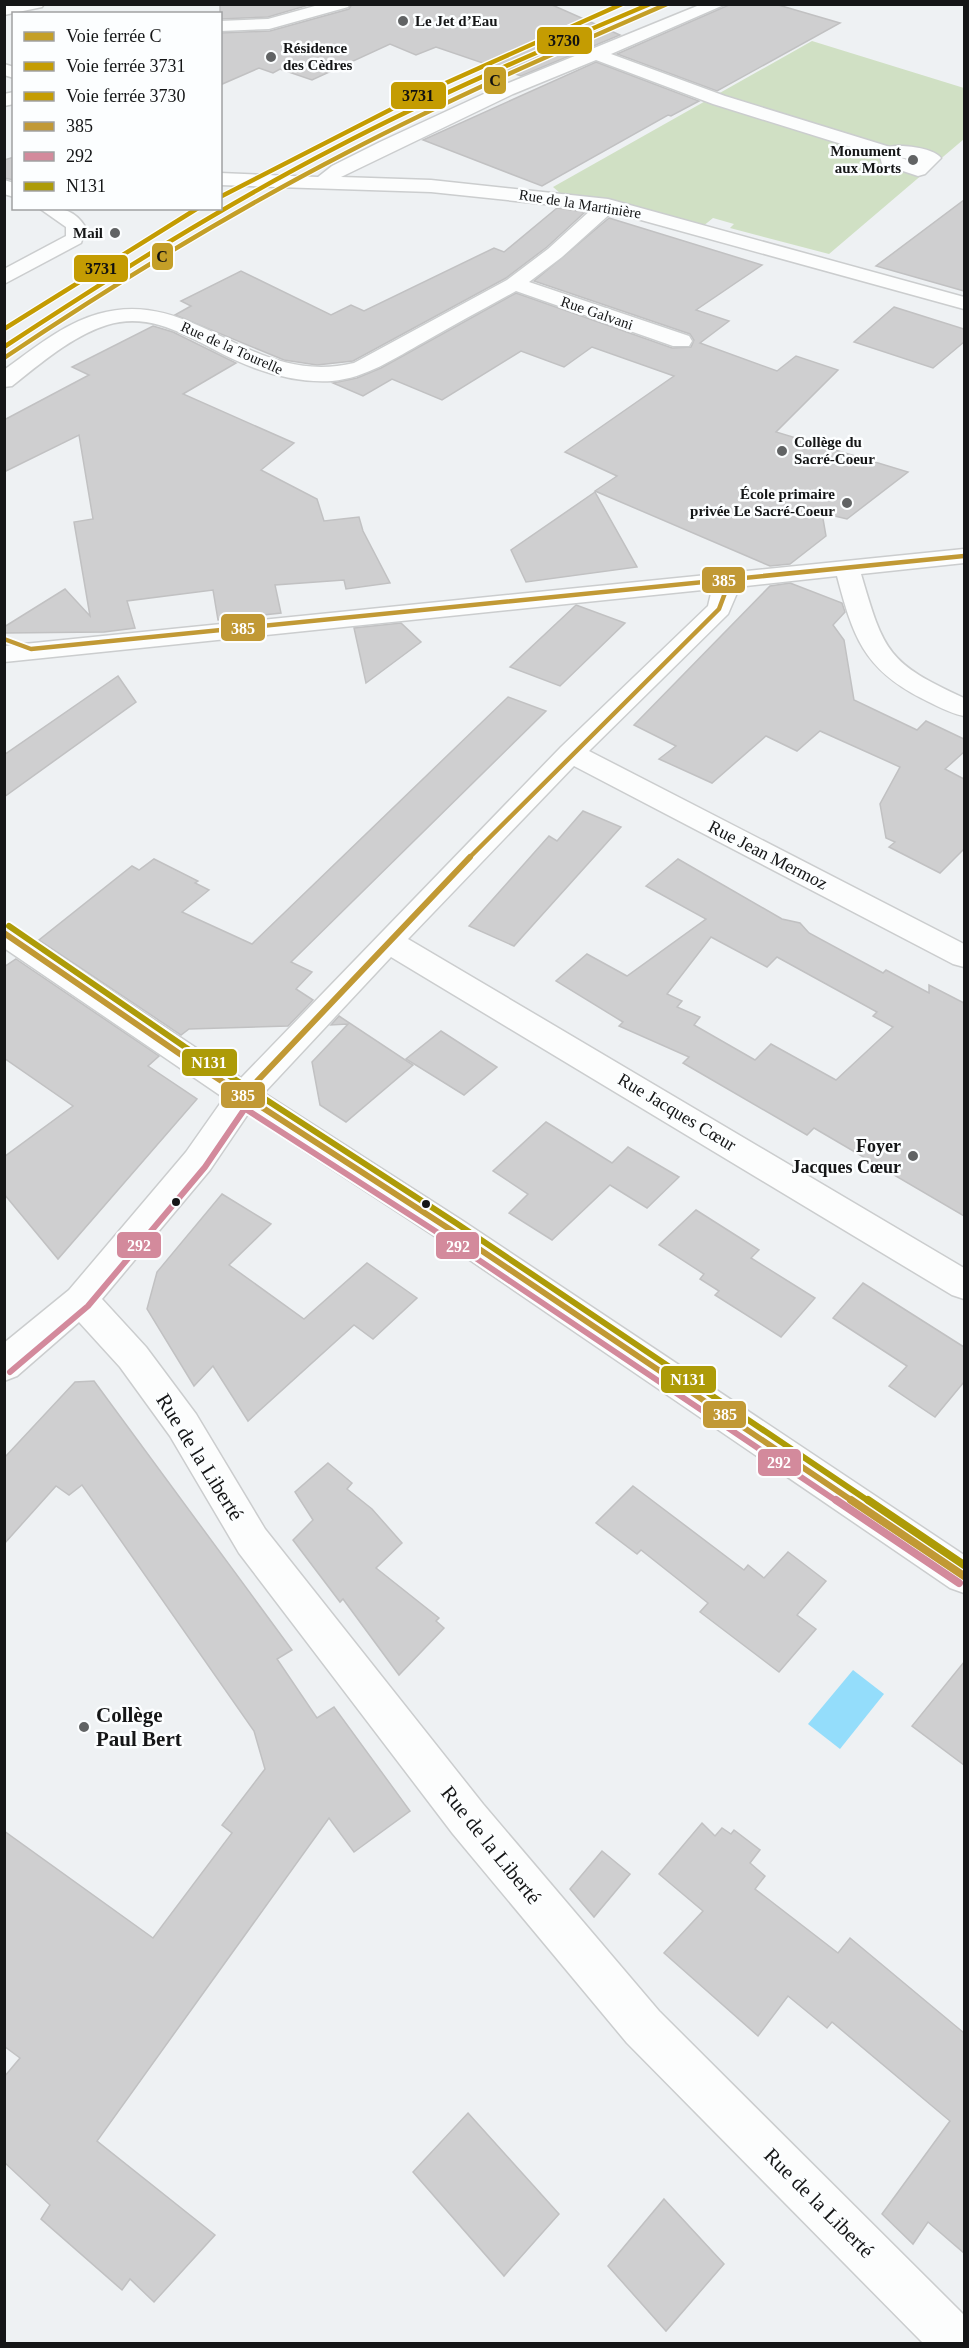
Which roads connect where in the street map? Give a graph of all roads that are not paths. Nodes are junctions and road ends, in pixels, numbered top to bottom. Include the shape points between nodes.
1 (36, 4) edge
2 (342, 4) edge
3 (718, 4) edge
4 (11, 8) edge
5 (222, 26) edge
6 (594, 53) junction
7 (890, 153) dead end
8 (222, 179) edge
9 (321, 183) junction
10 (608, 205) junction
11 (52, 210) edge
12 (69, 219) junction
13 (39, 236) dead end
14 (4, 278) edge
15 (514, 285) junction
16 (964, 303) edge
17 (681, 341) dead end
18 (4, 381) edge
19 (964, 556) edge
20 (847, 567) junction
21 (724, 579) junction
22 (4, 639) edge
23 (4, 648) edge
24 (31, 649) junction
25 (4, 654) edge
26 (964, 708) edge
27 (571, 753) junction
28 (4, 933) edge
29 (388, 941) junction
30 (964, 957) edge
31 (243, 1096) junction
32 (964, 1285) edge
33 (81, 1300) junction
34 (4, 1366) edge
35 (964, 1576) edge
36 (959, 2343) edge

1 - 4 street
2 - 5 street via 269,24
3 - 6 street
6 - 7 street via 711,97
6 - 9 street via 387,146
8 - 9 street, Rue de la Martinière
9 - 10 street, Rue de la Martinière via 489,191
10 - 15 street, Rue de la Tourelle
10 - 16 street, Rue de la Martinière
11 - 12 street
12 - 13 street
12 - 14 street via 78,229 74,239
15 - 17 street, Rue Galvani
15 - 18 street, Rue de la Tourelle via 361,368 330,376 281,372 162,317 130,314 85,325
19 - 20 street
20 - 21 street
20 - 26 street via 868,639 876,651 892,668
21 - 24 street
21 - 27 street via 725,593 719,609
22 - 24 street
23 - 24 street
24 - 25 street
27 - 29 street
27 - 30 street, Rue Jean Mermoz
28 - 31 street
29 - 31 street
29 - 32 street, Rue Jacques Cœur
31 - 33 street via 198,1161
31 - 35 street via 451,1230
33 - 34 street
33 - 36 street, Rue de la Liberté via 133,1357 183,1425 252,1541 499,1856 643,2027

